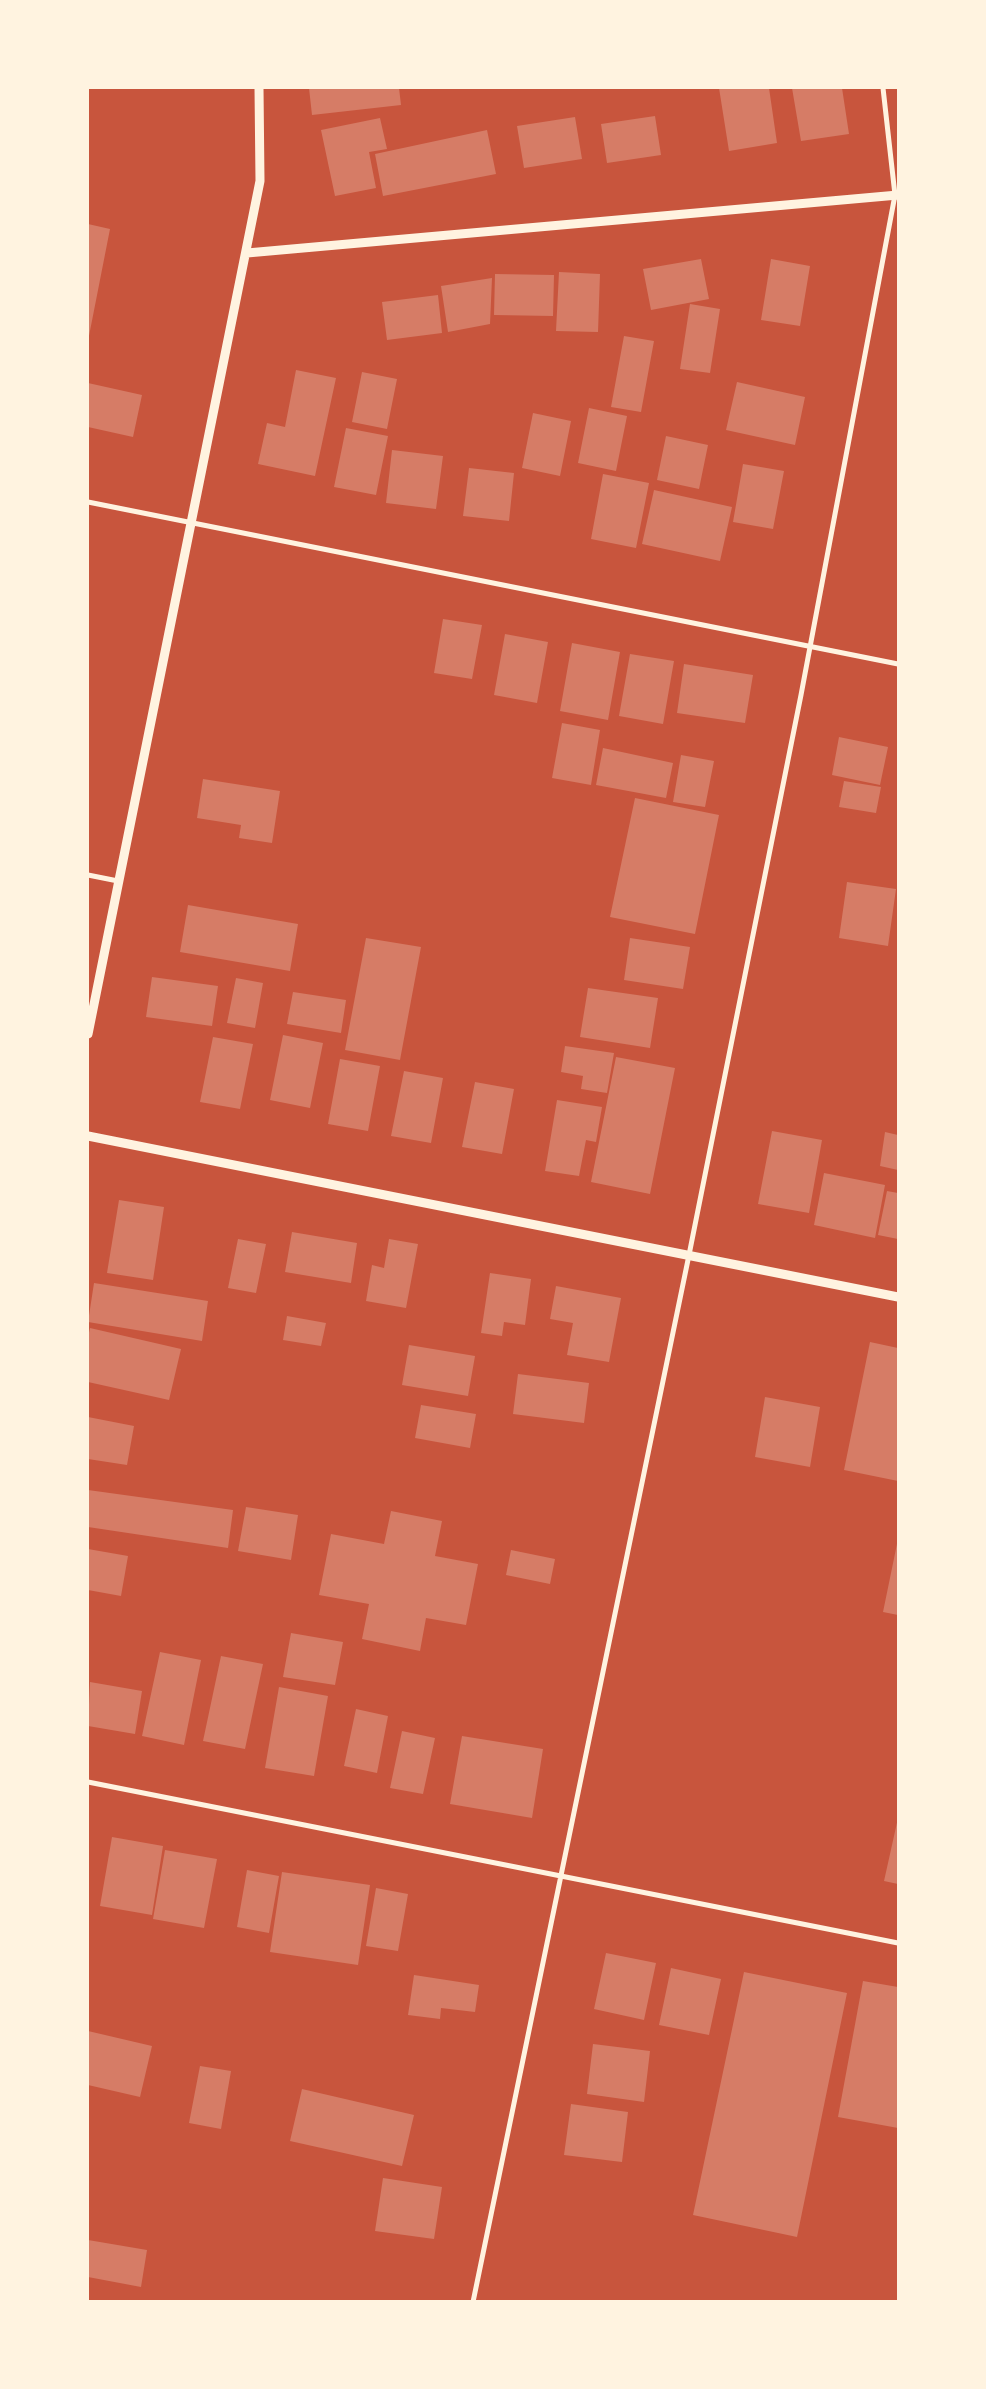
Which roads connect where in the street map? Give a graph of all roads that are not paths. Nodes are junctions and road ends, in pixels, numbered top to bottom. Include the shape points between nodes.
1 (259, 88) edge
2 (883, 88) edge
3 (897, 195) edge
4 (247, 253) junction
5 (88, 502) edge
6 (191, 523) junction
7 (810, 648) junction
8 (898, 664) edge
9 (88, 875) edge
10 (118, 881) junction
11 (88, 1034) edge
12 (88, 1136) edge
13 (689, 1255) junction
14 (898, 1297) edge
15 (88, 1782) edge
16 (561, 1876) junction
17 (898, 1943) edge
18 (473, 2302) edge

1 - 4 street via 260,181
2 - 3 street
3 - 4 street
3 - 7 street
4 - 6 street
5 - 6 street
6 - 7 street
6 - 10 street
7 - 8 street
7 - 13 street
9 - 10 street
10 - 11 street
12 - 13 street
13 - 14 street
13 - 16 street
15 - 16 street
16 - 17 street
16 - 18 street

